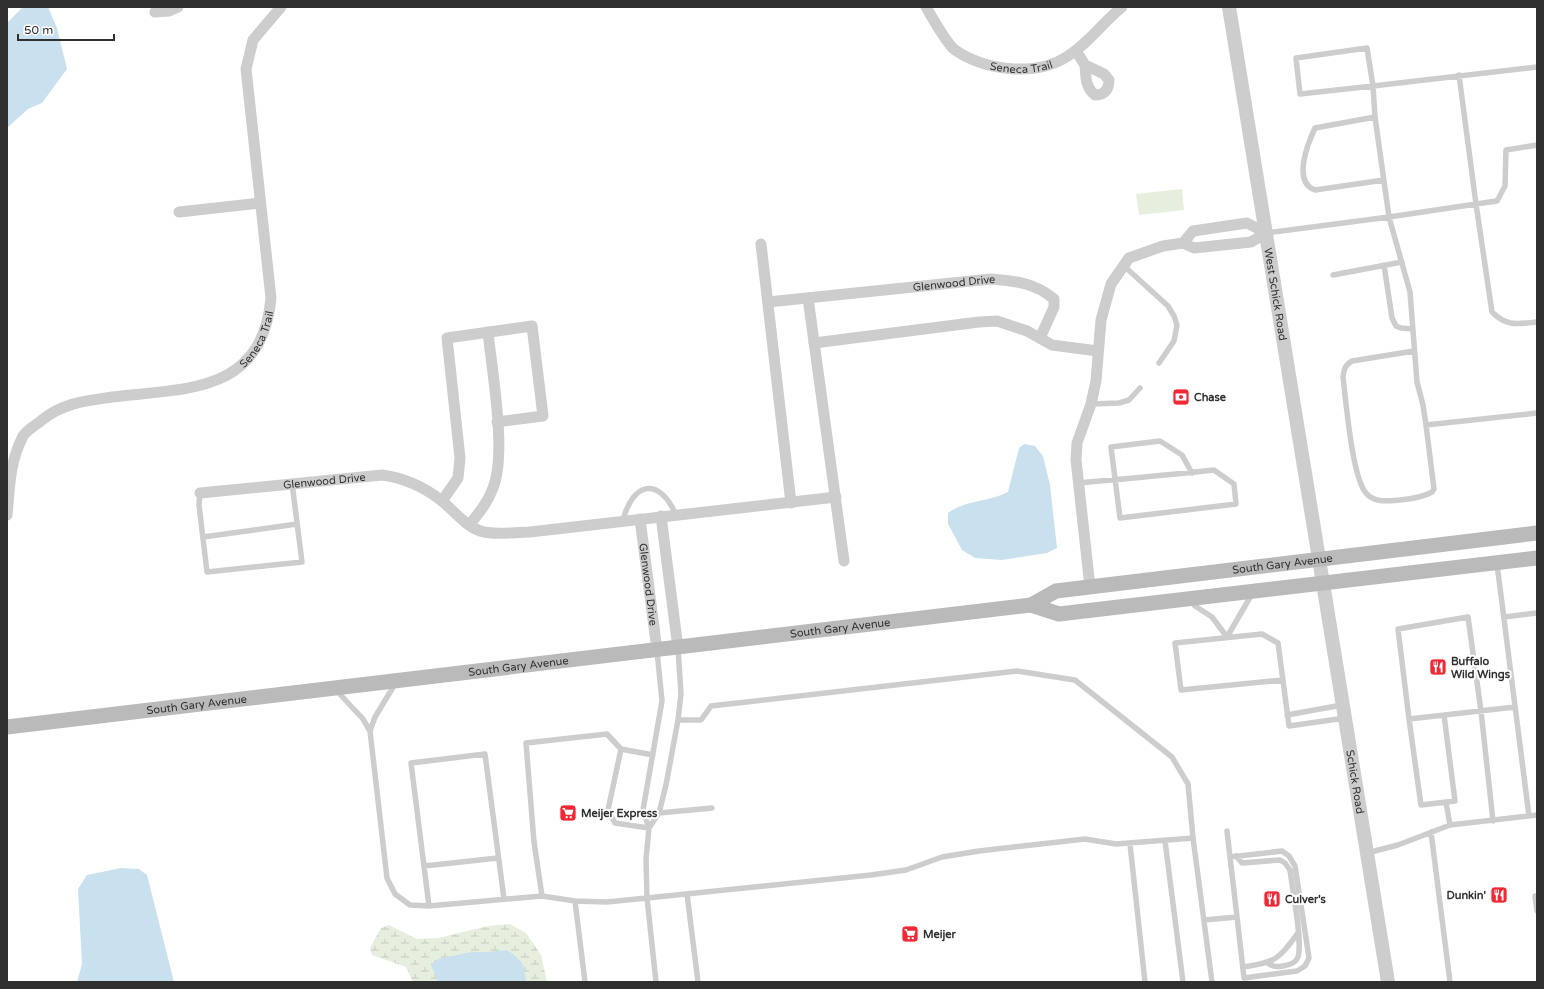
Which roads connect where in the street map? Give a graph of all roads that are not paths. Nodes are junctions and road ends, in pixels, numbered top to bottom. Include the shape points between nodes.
1 (178, 7) edge
2 (281, 7) edge
3 (926, 7) edge
4 (1122, 7) edge
5 (1228, 7) edge
6 (155, 12) dead end
7 (1076, 51) junction
8 (1085, 65) dead end
9 (1537, 66) edge
10 (1459, 75) junction
11 (1373, 86) junction
12 (1375, 117) junction
13 (1537, 146) edge
14 (1384, 180) junction
15 (260, 203) junction
16 (1476, 204) junction
17 (179, 212) dead end
18 (1389, 217) junction
19 (1266, 234) junction
20 (1183, 243) junction
21 (761, 244) dead end
22 (1402, 262) junction
23 (1384, 265) junction
24 (1124, 266) junction
25 (1333, 275) dead end
26 (808, 298) junction
27 (768, 302) junction
28 (1537, 322) edge
29 (1412, 329) junction
30 (488, 332) junction
31 (1040, 338) junction
32 (814, 343) junction
33 (1098, 351) junction
34 (1414, 351) junction
35 (1159, 363) dead end
36 (1140, 388) dead end
37 (1091, 404) junction
38 (1537, 413) edge
39 (497, 422) junction
40 (1426, 425) junction
41 (1192, 472) junction
42 (1114, 480) junction
43 (292, 483) junction
44 (1077, 483) junction
45 (200, 493) joint
46 (836, 497) junction
47 (442, 501) junction
48 (791, 503) junction
49 (7, 515) edge
50 (676, 515) junction
51 (661, 516) junction
52 (640, 518) junction
53 (623, 520) junction
54 (297, 524) junction
55 (470, 524) junction
56 (1537, 532) edge
57 (202, 537) junction
58 (1319, 558) junction
59 (1537, 558) edge
60 (844, 561) dead end
61 (1497, 563) junction
62 (1323, 582) junction
63 (1090, 587) junction
64 (1254, 590) junction
65 (1189, 598) junction
66 (1031, 605) junction
67 (1537, 613) edge
68 (1504, 617) junction
69 (1227, 637) junction
70 (678, 648) junction
71 (657, 650) junction
72 (1283, 680) junction
73 (396, 681) junction
74 (334, 688) junction
75 (1515, 707) junction
76 (1344, 711) junction
77 (1481, 711) junction
78 (1287, 715) junction
79 (1444, 715) junction
80 (1409, 719) junction
81 (678, 720) junction
82 (7, 728) edge
83 (370, 731) junction
84 (621, 749) junction
85 (654, 755) junction
86 (1446, 802) junction
87 (712, 808) dead end
88 (659, 813) junction
89 (1537, 815) edge
90 (1529, 816) junction
91 (1493, 821) junction
92 (1450, 825) junction
93 (649, 828) junction
94 (1227, 831) dead end
95 (1431, 832) junction
96 (1193, 838) junction
97 (1165, 841) junction
98 (1130, 844) junction
99 (1367, 853) junction
100 (1233, 857) junction
101 (498, 858) junction
102 (424, 866) junction
103 (687, 894) junction
104 (542, 896) junction
105 (1535, 896) dead end
106 (647, 898) junction
107 (504, 899) junction
108 (575, 901) junction
109 (429, 906) junction
110 (1537, 911) edge
111 (1237, 917) junction
112 (1204, 920) junction
113 (1298, 933) junction
114 (1268, 963) junction
115 (1243, 967) junction
116 (585, 982) edge
117 (656, 982) edge
118 (698, 982) edge
119 (1145, 982) edge
120 (1183, 982) edge
121 (1212, 982) edge
122 (1388, 982) edge
123 (1450, 982) edge

1 - 6 street
2 - 15 street, Seneca Trail via 253,40 246,69
3 - 7 street, Seneca Trail via 954,49 989,66 1004,69 1032,68 1056,62
4 - 7 street, Seneca Trail
5 - 19 street, West Schick Road
7 - 8 street
9 - 10 lane
10 - 11 lane
10 - 16 lane
11 - 11 lane via 1300,94 1296,58 1367,48
11 - 12 lane
12 - 14 lane
12 - 14 lane via 1315,128 1303,161 1306,183 1309,188 1315,190
13 - 16 lane via 1506,150 1505,186 1497,201
14 - 18 lane
15 - 17 street
15 - 49 street, Seneca Trail via 271,298 266,327 251,357 230,374 206,385 77,402 53,412 24,435 10,470
16 - 18 lane
16 - 28 lane via 1492,312 1499,319 1513,325
18 - 19 lane
18 - 22 lane
19 - 20 street via 1251,242 1194,248
19 - 20 street via 1248,223 1193,231
19 - 58 street, West Schick Road
20 - 24 street via 1163,246 1129,258
21 - 27 street
22 - 23 lane
22 - 29 lane via 1410,292
23 - 25 lane
23 - 29 lane via 1392,318 1396,326
24 - 33 street via 1111,284 1100,320
24 - 35 lane via 1168,306 1177,325 1174,341
26 - 27 street, Glenwood Drive
26 - 31 street, Glenwood Drive via 992,279 1022,282 1043,290 1054,299 1054,307
26 - 32 street
27 - 48 street
29 - 34 lane
30 - 39 street
30 - 39 street via 532,326 543,416
30 - 47 street via 447,338 460,458 458,478
31 - 32 street via 997,321
31 - 33 street via 1052,345
32 - 46 street
33 - 37 street
34 - 40 lane via 1417,382
34 - 40 lane via 1352,361 1345,367 1343,377 1356,470 1366,494 1384,501 1410,499 1432,492 1434,489
36 - 37 lane via 1129,400
37 - 44 street via 1077,443
38 - 40 lane
39 - 55 street via 498,456 495,481 485,505
41 - 42 lane
41 - 42 lane via 1182,455 1160,441 1110,447
41 - 42 lane via 1214,470 1234,484 1236,504 1120,518
42 - 44 lane
43 - 45 street, Glenwood Drive
43 - 47 street, Glenwood Drive via 382,475 414,482
43 - 54 lane
44 - 63 street
45 - 57 lane
46 - 48 street, Glenwood Drive
46 - 60 street
47 - 55 street, Glenwood Drive
48 - 50 street, Glenwood Drive
50 - 51 street, Glenwood Drive
50 - 53 lane via 671,503 662,493 651,488 642,490 634,496 627,506
51 - 52 street, Glenwood Drive
51 - 70 street, Glenwood Drive
52 - 53 street, Glenwood Drive
52 - 71 street, Glenwood Drive
53 - 55 street, Glenwood Drive via 530,532 483,532
54 - 57 lane
54 - 57 lane via 302,562 207,572
56 - 58 main road, South Gary Avenue
58 - 62 street, West Schick Road
58 - 63 main road, South Gary Avenue
59 - 61 main road, South Gary Avenue
61 - 62 main road, South Gary Avenue
61 - 68 lane
62 - 64 main road, South Gary Avenue
62 - 76 street, Schick Road
63 - 66 main road, South Gary Avenue via 1056,591
64 - 65 main road, South Gary Avenue
64 - 69 lane
65 - 66 main road, South Gary Avenue via 1059,614
65 - 69 lane via 1194,606 1212,617
66 - 70 main road, South Gary Avenue
67 - 68 lane
68 - 75 lane
69 - 72 lane via 1262,634 1278,644
69 - 72 lane via 1176,643 1181,690
70 - 71 main road, South Gary Avenue
70 - 81 lane via 681,694
71 - 73 main road, South Gary Avenue
71 - 85 lane via 662,701
72 - 78 lane
73 - 74 main road, South Gary Avenue
73 - 83 lane via 374,717
74 - 82 main road, South Gary Avenue
74 - 83 lane via 363,718
75 - 77 lane
75 - 90 lane
76 - 78 lane
76 - 78 lane via 1289,726
76 - 99 street, Schick Road
77 - 79 lane
77 - 80 lane via 1468,618 1398,629
77 - 91 lane
79 - 80 lane
79 - 86 lane via 1454,801
80 - 86 lane via 1421,805
81 - 88 lane
81 - 96 lane via 702,720 711,706 1017,672 1075,680 1172,757 1188,784
83 - 109 lane via 387,878 395,894 410,905
84 - 85 lane
84 - 93 lane via 608,810 615,822
84 - 104 lane via 607,734 526,743 534,842
85 - 93 lane via 643,810
86 - 92 lane
87 - 88 lane
88 - 93 lane
89 - 90 lane
90 - 91 lane
91 - 92 lane
92 - 95 lane
93 - 106 lane via 646,859
94 - 100 lane
95 - 99 lane via 1398,845
95 - 123 lane
96 - 97 lane
96 - 112 lane
97 - 98 lane
97 - 120 lane
98 - 103 lane via 1085,839 942,857 906,870
98 - 119 lane
99 - 122 street, Schick Road
100 - 111 lane
100 - 113 lane via 1242,863 1280,860 1285,863 1290,870
100 - 115 lane via 1282,851 1289,856 1296,866 1308,958 1305,966 1297,971 1244,978
101 - 102 lane
101 - 102 lane via 485,754 411,763
101 - 107 lane
102 - 109 lane
103 - 106 lane
103 - 118 lane
104 - 107 lane
104 - 108 lane
105 - 110 lane
106 - 108 lane via 607,902
106 - 117 lane
107 - 109 lane
108 - 116 lane
111 - 112 lane
111 - 115 lane
112 - 121 lane
113 - 114 lane via 1287,948
113 - 114 lane via 1299,950 1295,961 1282,966 1272,966
114 - 115 lane

